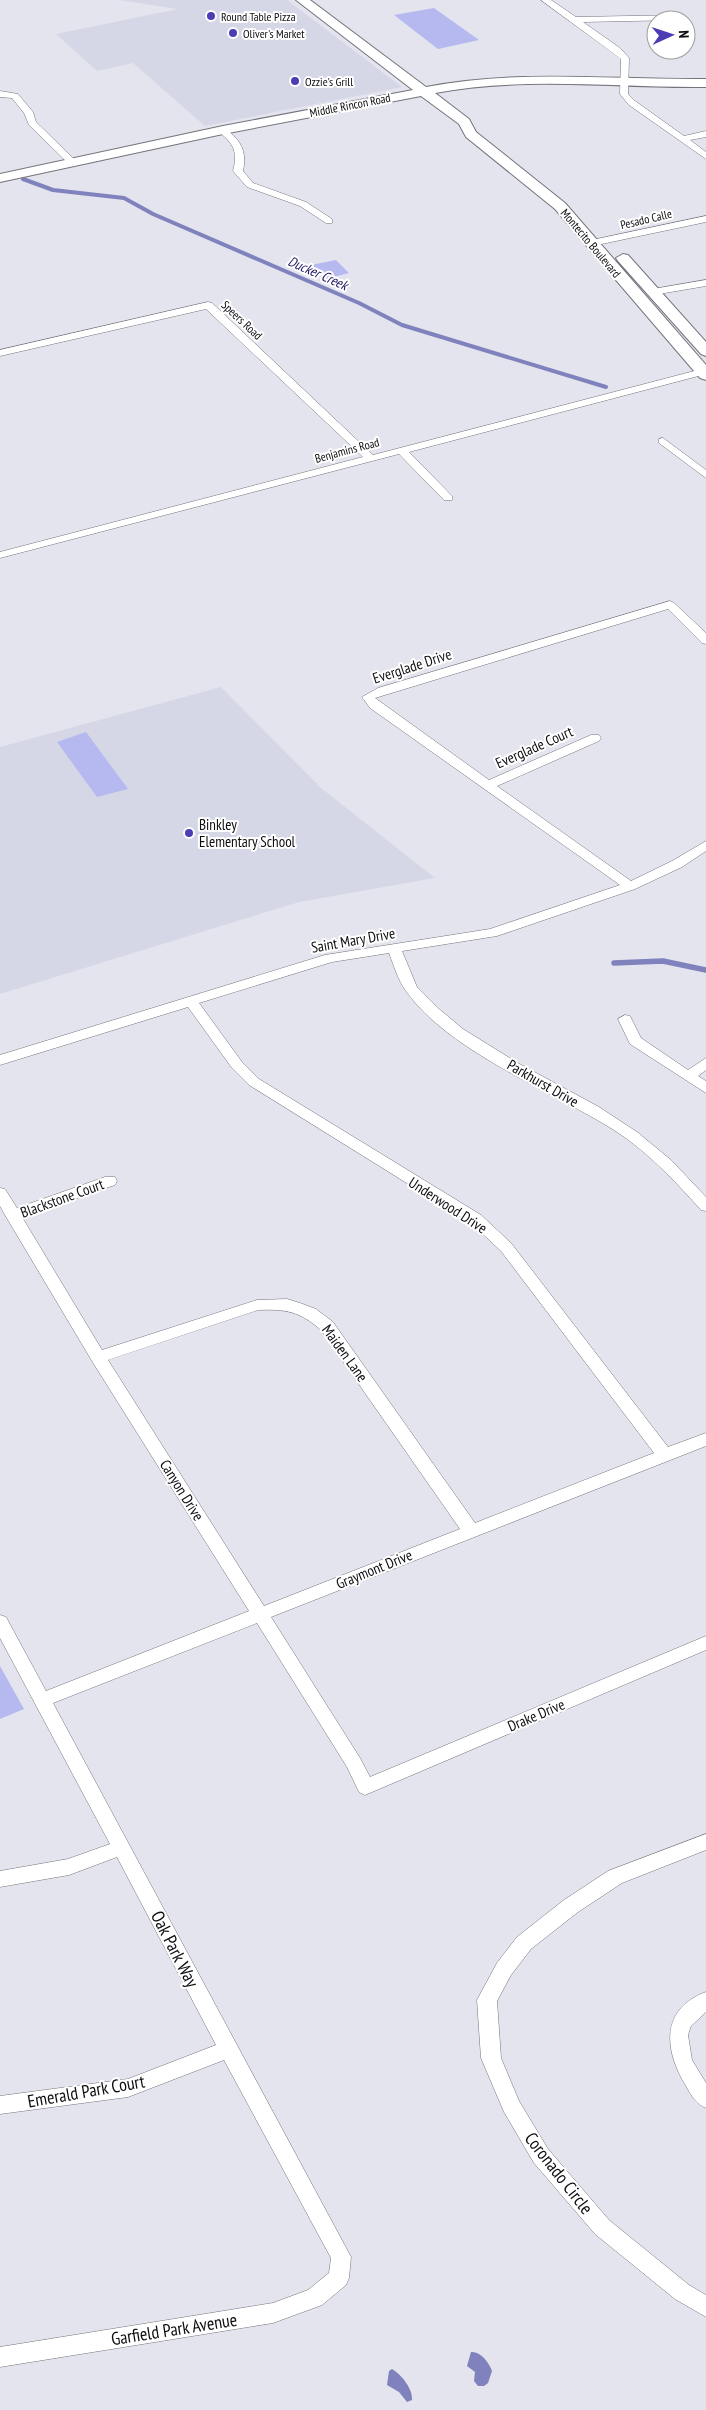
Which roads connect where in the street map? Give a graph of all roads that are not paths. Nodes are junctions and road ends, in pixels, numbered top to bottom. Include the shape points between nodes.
1 (302, 0) edge
2 (545, 0) edge
3 (646, 18) edge
4 (573, 20) junction
5 (623, 83) junction
6 (706, 84) edge
7 (422, 91) junction
8 (0, 94) edge
9 (464, 122) junction
10 (222, 130) junction
11 (706, 134) edge
12 (682, 138) junction
13 (706, 156) edge
14 (72, 162) junction
15 (0, 178) edge
16 (706, 219) edge
17 (329, 220) dead end
18 (607, 240) junction
19 (592, 243) junction
20 (706, 283) edge
21 (653, 292) junction
22 (706, 350) edge
23 (0, 353) edge
24 (704, 374) edge
25 (663, 441) dead end
26 (401, 450) junction
27 (370, 458) junction
28 (706, 475) edge
29 (448, 498) dead end
30 (0, 554) edge
31 (706, 640) edge
32 (595, 738) dead end
33 (486, 786) junction
34 (706, 844) edge
35 (630, 886) junction
36 (394, 948) junction
37 (190, 1000) junction
38 (625, 1018) dead end
39 (0, 1060) edge
40 (706, 1063) edge
41 (689, 1076) junction
42 (706, 1088) edge
43 (110, 1181) dead end
44 (0, 1193) edge
45 (706, 1206) edge
46 (13, 1215) junction
47 (98, 1357) junction
48 (706, 1439) edge
49 (665, 1455) junction
50 (471, 1530) junction
51 (260, 1615) junction
52 (0, 1622) edge
53 (706, 1643) edge
54 (42, 1700) junction
55 (365, 1787) joint
56 (706, 1842) edge
57 (122, 1847) junction
58 (0, 1879) edge
59 (706, 2001) edge
60 (227, 2050) junction
61 (706, 2099) edge
62 (0, 2105) edge
63 (339, 2278) joint
64 (706, 2307) edge
65 (0, 2357) edge

1 - 7 main road, Montecito Boulevard
2 - 4 street
3 - 4 street
4 - 5 street via 625,58
5 - 6 main road, Middle Rincon Road
5 - 7 main road, Middle Rincon Road via 511,78
5 - 12 street via 624,94 632,103
7 - 9 main road, Montecito Boulevard
7 - 10 main road, Middle Rincon Road
8 - 14 street via 14,96 28,112 32,123
9 - 18 main road, Montecito Boulevard via 486,131 536,171 576,205
9 - 19 main road, Montecito Boulevard via 471,134 560,206
10 - 14 main road, Middle Rincon Road
10 - 17 street via 238,143 242,156 238,171 250,185 303,204
11 - 12 street
12 - 13 street
14 - 15 main road, Middle Rincon Road
16 - 18 street, Pesado Calle
18 - 19 street, Pesado Calle
18 - 21 main road, Montecito Boulevard
19 - 24 main road, Montecito Boulevard
20 - 21 street
21 - 22 main road, Montecito Boulevard
23 - 27 street, Speers Road via 208,305
24 - 26 street, Benjamins Road
25 - 28 street
26 - 27 street, Benjamins Road
26 - 29 street
27 - 30 street, Benjamins Road
31 - 33 street, Everglade Drive via 670,605 391,688 368,698 374,706
32 - 33 street, Everglade Court
33 - 35 street, Everglade Drive
34 - 35 street, Saint Mary Drive via 676,864
35 - 36 street, Saint Mary Drive via 492,933
36 - 37 street, Saint Mary Drive via 330,958
36 - 45 street, Parkhurst Drive via 411,988 443,1020 490,1053 621,1127
37 - 39 street, Saint Mary Drive
37 - 49 street, Underwood Drive via 237,1065 254,1082 476,1219 506,1247
38 - 41 street via 635,1041
40 - 41 street
41 - 42 street
43 - 46 street, Blackstone Court
44 - 46 street, Canyon Drive
46 - 47 street, Canyon Drive
47 - 50 street, Maiden Lane via 257,1305 300,1306 328,1326
47 - 51 street, Canyon Drive
48 - 49 street, Graymont Drive
49 - 50 street, Graymont Drive
50 - 51 street, Graymont Drive
51 - 54 street, Graymont Drive
51 - 55 street, Canyon Drive via 354,1764
52 - 54 street, Oak Park Way
53 - 55 street, Drake Drive
54 - 57 street, Oak Park Way
56 - 64 street, Coronado Circle via 615,1877 571,1906 524,1943 504,1969 487,2000 491,2058 511,2106 541,2156 602,2226 682,2292
57 - 58 street via 70,1867
57 - 60 street, Oak Park Way
59 - 61 street via 684,2020 676,2037 682,2064
60 - 62 street, Emerald Park Court via 128,2088
60 - 63 street, Oak Park Way via 341,2257
63 - 65 street, Garfield Park Avenue via 315,2298 273,2313

